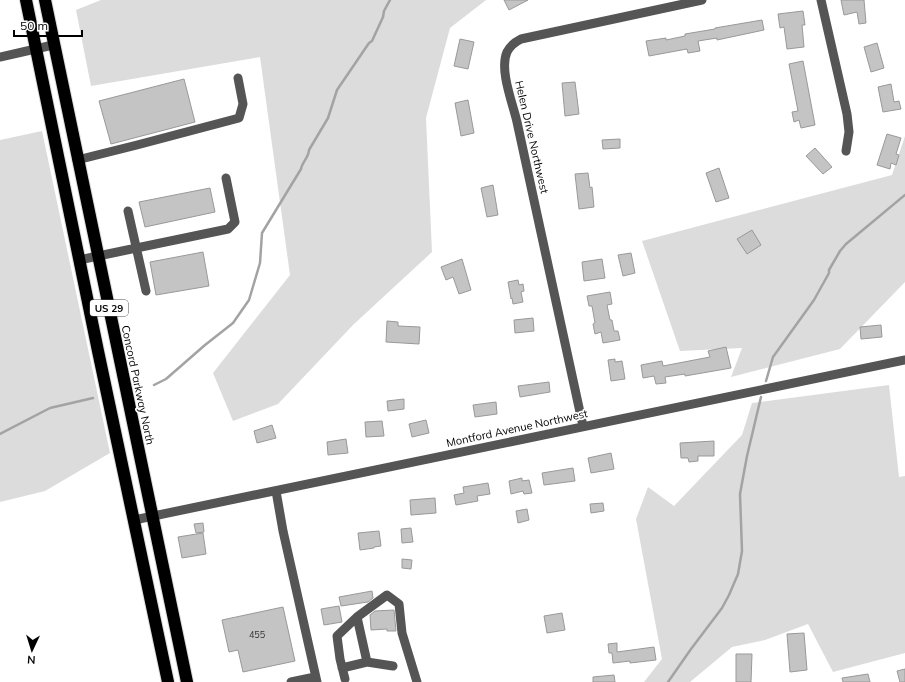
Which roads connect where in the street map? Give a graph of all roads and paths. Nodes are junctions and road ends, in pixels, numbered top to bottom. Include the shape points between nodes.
1 (26, 0) edge
2 (45, 0) edge
3 (702, 0) edge
4 (821, 0) edge
5 (53, 45) junction
6 (36, 49) junction
7 (0, 56) edge
8 (238, 78) dead end
9 (846, 152) dead end
10 (78, 160) junction
11 (226, 178) dead end
12 (128, 212) dead end
13 (136, 248) junction
14 (98, 257) junction
15 (79, 260) junction
16 (146, 291) dead end
17 (905, 360) edge
18 (583, 426) junction
19 (276, 491) junction
20 (153, 516) junction
21 (134, 520) junction
22 (357, 616) junction
23 (366, 662) junction
24 (393, 666) dead end
25 (342, 668) junction
26 (345, 679) dead end
27 (314, 680) edge
28 (168, 682) edge
29 (187, 682) edge
30 (291, 682) edge
31 (417, 682) edge

1 - 6 highway, US 29
2 - 5 highway, Concord Parkway North / US 29
3 - 18 street, Helen Drive Northwest via 521,39 507,52 505,63 508,85
4 - 9 street via 847,114 849,132
5 - 6 street
5 - 10 highway, Concord Parkway North / US 29
6 - 7 street
6 - 15 highway, US 29
8 - 10 street via 243,104 239,118
10 - 14 highway, Concord Parkway North / US 29
11 - 13 street via 234,222 228,229
12 - 13 street
13 - 14 street
13 - 16 street
14 - 15 street
14 - 20 highway, Concord Parkway North / US 29
15 - 21 highway, US 29
17 - 18 street, Montford Avenue Northwest
18 - 19 street, Montford Avenue Northwest
19 - 20 street, Montford Avenue Northwest
19 - 27 street
20 - 21 street, Montford Avenue Northwest
20 - 29 highway, Concord Parkway North / US 29
21 - 28 highway, US 29
22 - 23 street
22 - 25 street via 338,636
22 - 31 street via 387,595 399,604 402,633
23 - 24 street
23 - 25 street
25 - 26 street
27 - 30 street

